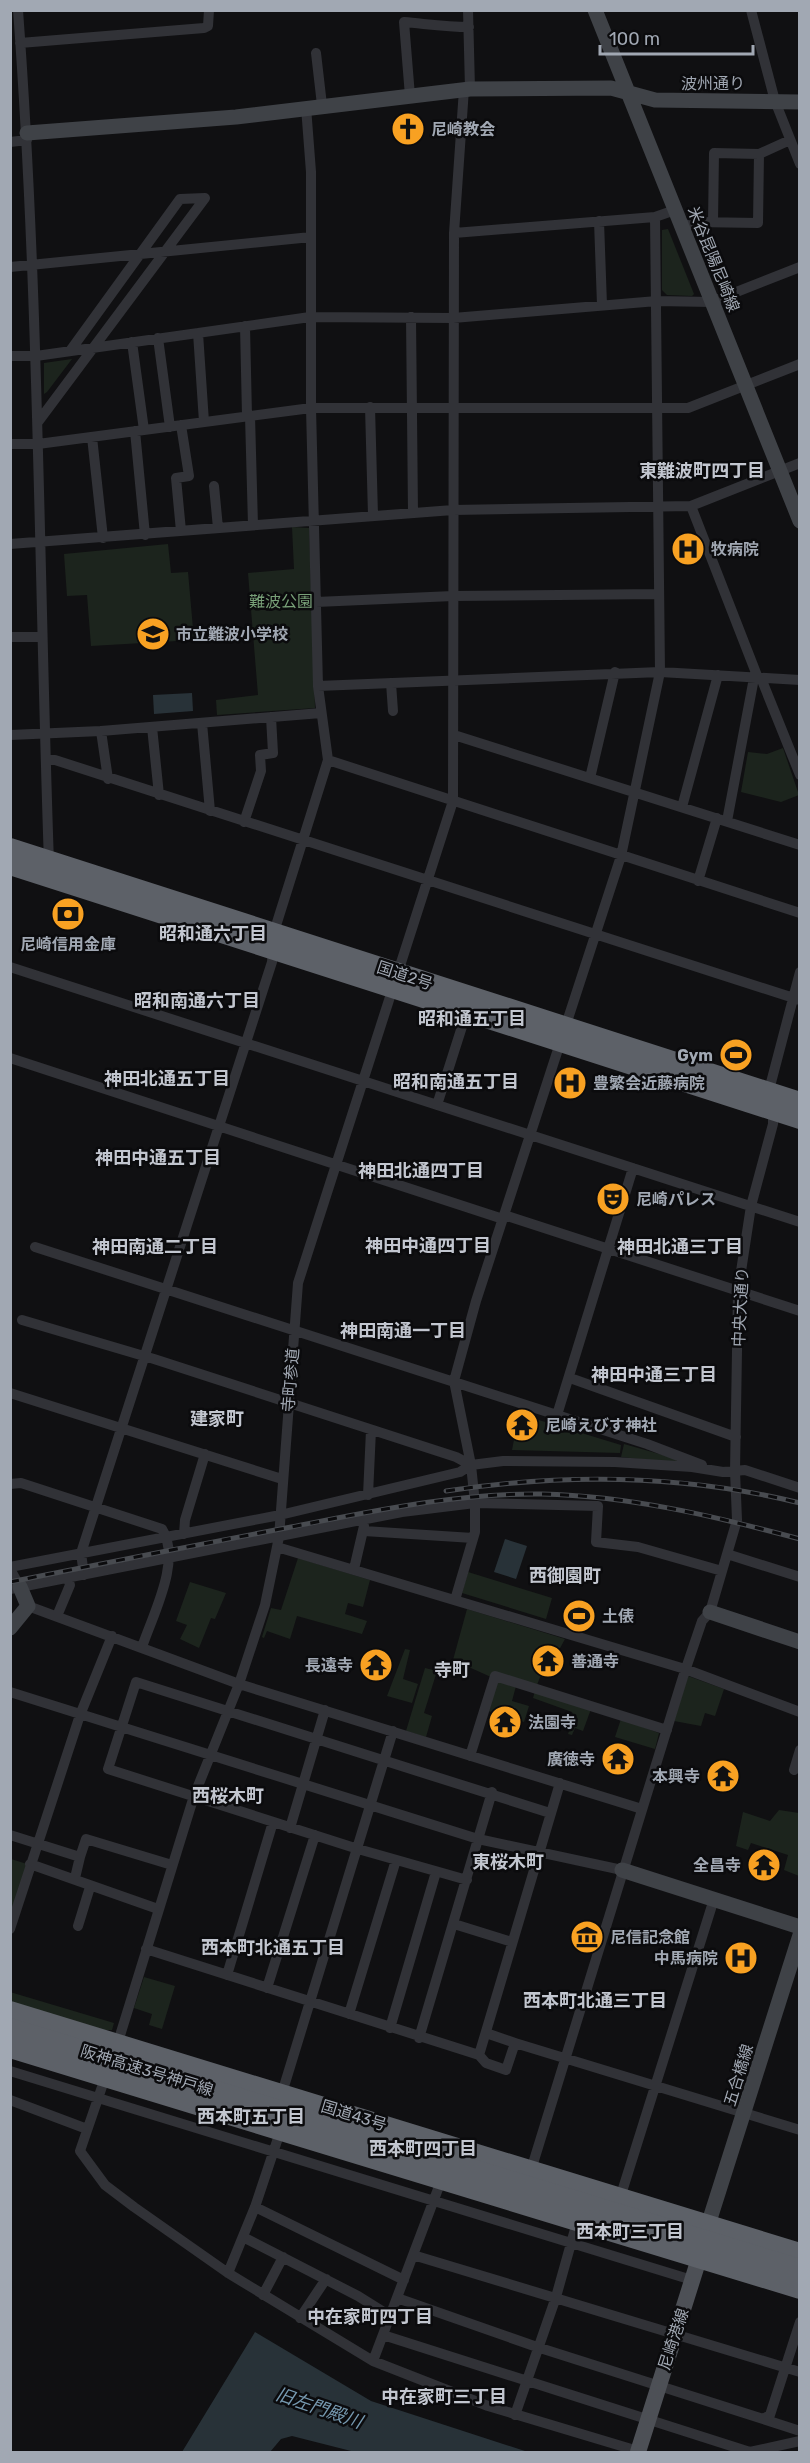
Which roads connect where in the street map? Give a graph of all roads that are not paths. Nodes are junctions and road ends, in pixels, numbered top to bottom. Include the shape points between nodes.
1 (209, 10) edge
2 (468, 10) edge
3 (595, 10) edge
4 (751, 10) edge
5 (15, 14) edge
6 (469, 27) junction
7 (20, 43) junction
8 (16, 56) edge
9 (315, 57) dead end
10 (467, 89) junction
11 (627, 92) junction
12 (410, 96) junction
13 (775, 101) junction
14 (800, 102) edge
15 (322, 105) junction
16 (306, 107) junction
17 (27, 137) junction
18 (790, 140) junction
19 (10, 142) edge
20 (759, 154) junction
21 (800, 164) edge
22 (675, 210) junction
23 (655, 217) junction
24 (599, 221) junction
25 (713, 222) junction
26 (682, 227) junction
27 (454, 233) junction
28 (311, 237) junction
29 (166, 252) junction
30 (141, 255) junction
31 (10, 267) edge
32 (32, 267) junction
33 (800, 267) edge
34 (657, 301) junction
35 (711, 302) junction
36 (602, 305) junction
37 (310, 317) junction
38 (411, 317) junction
39 (453, 318) junction
40 (245, 326) junction
41 (198, 333) junction
42 (158, 338) junction
43 (132, 342) junction
44 (95, 347) junction
45 (70, 351) junction
46 (10, 356) edge
47 (36, 356) junction
48 (800, 364) edge
49 (745, 386) junction
50 (411, 407) junction
51 (452, 407) junction
52 (311, 408) junction
53 (369, 408) junction
54 (658, 408) junction
55 (249, 416) junction
56 (38, 422) junction
57 (204, 422) junction
58 (176, 426) junction
59 (139, 431) junction
60 (92, 437) junction
61 (10, 444) edge
62 (38, 444) junction
63 (800, 463) edge
64 (780, 471) junction
65 (214, 486) dead end
66 (692, 506) junction
67 (659, 507) junction
68 (453, 510) junction
69 (413, 513) junction
70 (373, 515) junction
71 (315, 519) junction
72 (800, 521) edge
73 (253, 525) junction
74 (218, 528) junction
75 (181, 531) junction
76 (146, 535) junction
77 (103, 538) junction
78 (10, 544) edge
79 (40, 544) junction
80 (659, 594) junction
81 (453, 596) junction
82 (316, 602) junction
83 (10, 637) edge
84 (41, 637) junction
85 (615, 672) junction
86 (660, 672) junction
87 (718, 675) junction
88 (758, 678) junction
89 (453, 679) junction
90 (800, 680) edge
91 (392, 683) junction
92 (318, 686) junction
93 (393, 711) dead end
94 (321, 713) junction
95 (271, 717) junction
96 (202, 723) junction
97 (152, 727) junction
98 (100, 731) junction
99 (10, 735) edge
100 (44, 735) junction
101 (454, 735) junction
102 (46, 760) junction
103 (328, 760) junction
104 (800, 775) edge
105 (590, 778) junction
106 (108, 779) junction
107 (634, 792) junction
108 (159, 795) junction
109 (453, 801) junction
110 (682, 807) junction
111 (210, 811) junction
112 (722, 820) junction
113 (244, 822) junction
114 (303, 841) junction
115 (800, 845) edge
116 (10, 848) edge
117 (621, 856) junction
118 (10, 865) edge
119 (49, 869) junction
120 (698, 880) junction
121 (427, 881) junction
122 (800, 913) edge
123 (596, 935) junction
124 (274, 941) junction
125 (10, 967) edge
126 (800, 972) edge
127 (394, 980) junction
128 (796, 999) edge
129 (467, 1011) junction
130 (562, 1035) junction
131 (245, 1043) junction
132 (10, 1058) edge
133 (361, 1081) junction
134 (771, 1102) junction
135 (800, 1102) edge
136 (437, 1105) junction
137 (800, 1119) edge
138 (219, 1126) junction
139 (531, 1135) junction
140 (334, 1164) junction
141 (633, 1168) junction
142 (751, 1206) junction
143 (503, 1217) junction
144 (800, 1222) edge
145 (35, 1247) dead end
146 (608, 1249) junction
147 (167, 1290) junction
148 (738, 1291) junction
149 (800, 1311) edge
150 (22, 1320) dead end
151 (294, 1330) junction
152 (146, 1356) junction
153 (570, 1378) junction
154 (454, 1381) junction
155 (10, 1393) edge
156 (288, 1402) junction
157 (557, 1415) junction
158 (122, 1428) junction
159 (371, 1430) junction
160 (736, 1437) junction
161 (205, 1454) junction
162 (471, 1465) junction
163 (710, 1469) junction
164 (735, 1472) junction
165 (282, 1479) junction
166 (10, 1484) edge
167 (800, 1488) edge
168 (368, 1495) junction
169 (475, 1503) junction
170 (96, 1507) junction
171 (280, 1515) junction
172 (364, 1519) junction
173 (364, 1531) junction
174 (184, 1534) junction
175 (167, 1537) junction
176 (473, 1538) junction
177 (278, 1542) junction
178 (81, 1553) junction
179 (727, 1554) junction
180 (170, 1558) junction
181 (10, 1568) edge
182 (354, 1569) junction
183 (722, 1571) junction
184 (84, 1575) junction
185 (800, 1577) edge
186 (68, 1578) junction
187 (15, 1588) edge
188 (454, 1600) junction
189 (28, 1606) junction
190 (710, 1612) junction
191 (57, 1616) junction
192 (10, 1628) edge
193 (112, 1636) junction
194 (800, 1642) edge
195 (142, 1647) junction
196 (685, 1670) junction
197 (239, 1684) junction
198 (10, 1692) edge
199 (325, 1710) junction
200 (228, 1711) junction
201 (800, 1712) edge
202 (80, 1715) junction
203 (121, 1728) junction
204 (667, 1730) junction
205 (393, 1731) junction
206 (316, 1738) junction
207 (800, 1750) edge
208 (210, 1756) junction
209 (470, 1756) junction
210 (385, 1759) junction
211 (794, 1770) dead end
212 (560, 1783) junction
213 (303, 1785) junction
214 (492, 1792) junction
215 (194, 1796) junction
216 (370, 1807) junction
217 (642, 1809) junction
218 (550, 1813) junction
219 (273, 1822) junction
220 (290, 1828) junction
221 (10, 1835) edge
222 (315, 1835) junction
223 (478, 1839) junction
224 (36, 1844) junction
225 (358, 1849) junction
226 (538, 1852) junction
227 (80, 1857) junction
228 (396, 1860) junction
229 (30, 1864) junction
230 (172, 1865) junction
231 (622, 1870) junction
232 (436, 1872) junction
233 (75, 1878) junction
234 (467, 1880) junction
235 (90, 1887) junction
236 (714, 1899) junction
237 (158, 1908) junction
238 (454, 1924) junction
239 (78, 1926) dead end
240 (800, 1927) edge
241 (10, 1929) edge
242 (800, 1935) edge
243 (512, 1942) junction
244 (146, 1949) junction
245 (227, 1975) junction
246 (267, 1988) junction
247 (311, 2001) junction
248 (10, 2011) edge
249 (350, 2014) junction
250 (10, 2028) edge
251 (390, 2028) junction
252 (486, 2032) junction
253 (419, 2038) junction
254 (118, 2042) junction
255 (515, 2043) junction
256 (10, 2049) edge
257 (479, 2055) junction
258 (564, 2059) junction
259 (10, 2072) edge
260 (655, 2086) junction
261 (102, 2087) junction
262 (282, 2093) junction
263 (10, 2100) edge
264 (745, 2113) junction
265 (799, 2127) edge
266 (87, 2129) junction
267 (277, 2141) junction
268 (531, 2170) junction
269 (441, 2181) junction
270 (620, 2198) junction
271 (433, 2201) junction
272 (255, 2207) junction
273 (578, 2222) junction
274 (708, 2225) junction
275 (243, 2237) junction
276 (571, 2244) junction
277 (800, 2253) edge
278 (413, 2255) junction
279 (700, 2255) junction
280 (283, 2257) junction
281 (800, 2270) edge
282 (228, 2273) junction
283 (326, 2279) junction
284 (404, 2280) junction
285 (692, 2280) junction
286 (800, 2283) edge
287 (800, 2289) edge
288 (263, 2295) junction
289 (556, 2296) junction
290 (397, 2298) junction
291 (390, 2316) junction
292 (300, 2318) junction
293 (800, 2322) edge
294 (383, 2335) junction
295 (674, 2336) junction
296 (537, 2347) junction
297 (373, 2361) junction
298 (787, 2368) junction
299 (800, 2372) edge
300 (525, 2382) junction
301 (658, 2386) junction
302 (515, 2415) junction
303 (768, 2418) junction
304 (647, 2420) junction
305 (800, 2431) edge
306 (800, 2441) edge
307 (760, 2451) edge
308 (638, 2452) edge

1 - 7 street via 208,26 204,28
2 - 6 street, 寺町参道
3 - 11 street, 米谷昆陽尼崎線
4 - 13 street
5 - 7 street
6 - 10 street, 寺町参道
6 - 12 street via 435,28 404,22
7 - 8 street
8 - 17 street
9 - 15 street
10 - 11 street, 波州通り via 611,88
10 - 12 street, 波州通り
10 - 27 street, 寺町参道
11 - 13 street, 波州通り via 655,100
11 - 22 street, 米谷昆陽尼崎線
12 - 15 street, 波州通り
13 - 14 street, 波州通り
13 - 18 street
15 - 16 street, 波州通り
16 - 17 street, 波州通り
16 - 28 street
17 - 19 street
17 - 32 street
18 - 20 street
18 - 21 street
20 - 25 street via 758,223
20 - 25 street via 714,153
22 - 23 street
22 - 26 street, 米谷昆陽尼崎線
23 - 24 street
23 - 34 street
24 - 27 street
24 - 36 street
25 - 26 street
26 - 35 street, 米谷昆陽尼崎線
27 - 39 street, 寺町参道
28 - 29 street
28 - 37 street
29 - 30 street
29 - 30 street via 205,198 180,199
29 - 44 street
30 - 32 street
30 - 45 street
31 - 32 street
32 - 47 street
33 - 35 street
34 - 35 street
34 - 36 street
34 - 54 street
35 - 49 street, 米谷昆陽尼崎線
36 - 39 street
37 - 38 street
37 - 40 street
37 - 52 street
38 - 39 street
38 - 50 street
39 - 51 street, 寺町参道
40 - 41 street
40 - 55 street
41 - 42 street
41 - 57 street
42 - 43 street
42 - 58 street
43 - 44 street
43 - 59 street
44 - 45 street
44 - 56 street
45 - 47 street
46 - 47 street
47 - 56 street
48 - 49 street
49 - 54 street via 693,407
49 - 64 street, 米谷昆陽尼崎線
50 - 51 street
50 - 53 street
50 - 69 street
51 - 54 street
51 - 68 street, 寺町参道
52 - 53 street
52 - 55 street
52 - 71 street
53 - 70 street
54 - 67 street
55 - 57 street
55 - 73 street
56 - 62 street
57 - 58 street
58 - 59 street
58 - 75 street via 189,476 176,478
59 - 60 street
59 - 76 street
60 - 62 street
60 - 77 street
61 - 62 street
62 - 79 street
63 - 64 street
64 - 66 street
64 - 72 street, 米谷昆陽尼崎線
65 - 74 street
66 - 67 street
66 - 88 street
67 - 68 street
67 - 80 street
68 - 69 street
68 - 81 street, 寺町参道
69 - 70 street
70 - 71 street
71 - 73 street
71 - 82 street
73 - 74 street
74 - 75 street
75 - 76 street
76 - 77 street
77 - 79 street
78 - 79 street
79 - 84 street
80 - 81 street
80 - 86 street
81 - 82 street
81 - 89 street, 寺町参道
82 - 92 street
83 - 84 street
84 - 100 street
85 - 86 street
85 - 89 street
85 - 105 street
86 - 87 street
86 - 107 street
87 - 88 street
87 - 110 street
88 - 90 street
88 - 104 street
88 - 112 street
89 - 91 street
89 - 101 street, 寺町参道
91 - 92 street
91 - 93 street
92 - 94 street
94 - 95 street
94 - 103 street
95 - 96 street
95 - 113 street via 273,753 260,754 261,771
96 - 97 street
96 - 111 street
97 - 98 street
97 - 108 street
98 - 100 street
98 - 106 street
99 - 100 street
100 - 102 street
101 - 105 street
101 - 109 street, 寺町参道
102 - 106 street
102 - 119 street
103 - 109 street
103 - 114 street
105 - 107 street
106 - 108 street
107 - 110 street
107 - 117 street
108 - 111 street
109 - 117 street
109 - 121 street, 寺町参道
110 - 112 street
111 - 113 street
112 - 115 street
112 - 120 street
113 - 114 street
114 - 121 street
114 - 124 street
116 - 119 highway, 国道2号
117 - 120 street
117 - 123 street
118 - 119 highway, 国道2号
119 - 124 highway, 国道2号
120 - 122 street
121 - 123 street
121 - 127 street, 寺町参道
123 - 128 street
123 - 130 street
124 - 127 highway, 国道2号
124 - 131 street
125 - 131 street
126 - 128 street, 中央大通り
127 - 129 highway, 国道2号
127 - 130 highway, 国道2号
127 - 133 street, 寺町参道
128 - 134 street, 中央大通り
129 - 130 highway, 国道2号
129 - 136 street
130 - 134 highway, 国道2号
130 - 139 street
131 - 133 street
131 - 138 street
132 - 138 street
133 - 136 street
133 - 140 street, 寺町参道
134 - 135 highway, 国道2号
134 - 137 highway, 国道2号
134 - 142 street, 中央大通り
136 - 139 street
138 - 140 street
138 - 147 street
139 - 141 street
139 - 143 street
140 - 143 street
140 - 151 street, 寺町参道 via 297,1283
141 - 142 street
141 - 146 street
142 - 144 street
142 - 148 street, 中央大通り
143 - 146 street
143 - 154 street
145 - 147 street
146 - 148 street
146 - 153 street
147 - 151 street
147 - 152 street
148 - 149 street
148 - 160 street, 中央大通り
150 - 152 street
151 - 154 street
151 - 156 street, 寺町参道
152 - 156 street
152 - 158 street
153 - 157 street
153 - 160 street
154 - 157 street
154 - 162 street
155 - 158 street
156 - 159 street
156 - 165 street, 寺町参道
157 - 163 street
158 - 161 street
158 - 170 street
159 - 162 street
159 - 168 street
160 - 164 street, 中央大通り
161 - 165 street
161 - 174 street
162 - 163 street via 533,1460
162 - 168 street via 460,1472
162 - 169 street
163 - 164 street
164 - 167 street via 745,1470
164 - 179 street, 中央大通り via 737,1520
165 - 171 street, 寺町参道
166 - 170 street via 21,1483
168 - 171 street
169 - 172 street
169 - 176 street
169 - 183 street via 598,1506 596,1542 638,1547
170 - 175 street via 162,1528
170 - 178 street
171 - 174 street
171 - 177 street, 寺町参道
172 - 173 street
172 - 177 street
173 - 176 street
173 - 182 street
174 - 175 street
175 - 178 street
175 - 180 street
176 - 188 street
177 - 180 street
177 - 182 street
177 - 197 street, 寺町参道 via 265,1605
178 - 181 street
178 - 184 street
179 - 183 street, 中央大通り
179 - 185 street
180 - 184 street
180 - 195 street
181 - 187 street
182 - 188 street
183 - 190 street, 中央大通り
184 - 186 street
186 - 187 street
186 - 191 street via 70,1585
187 - 189 street
188 - 196 street
189 - 191 street
189 - 192 street
190 - 194 street
190 - 196 street, 中央大通り via 702,1622
191 - 193 street
193 - 195 street
193 - 202 street
195 - 197 street
196 - 201 street
196 - 204 street, 中央大通り
197 - 199 street
197 - 200 street, 寺町参道
198 - 202 street
199 - 205 street
199 - 206 street
200 - 203 street via 136,1682
200 - 206 street
200 - 208 street, 寺町参道
202 - 203 street
202 - 224 street
203 - 208 street
203 - 215 street via 108,1769
204 - 209 street via 495,1676
204 - 217 street, 中央大通り
205 - 209 street
205 - 210 street
206 - 210 street
206 - 213 street
207 - 211 street
208 - 213 street
208 - 215 street, 寺町参道
209 - 212 street
210 - 214 street
210 - 216 street
212 - 217 street
212 - 218 street
213 - 216 street
213 - 220 street
214 - 218 street
214 - 223 street
215 - 219 street
215 - 230 street, 寺町参道
216 - 223 street
216 - 225 street
217 - 231 street, 中央大通り
218 - 226 street
219 - 220 street
219 - 245 street
220 - 222 street
221 - 224 street
222 - 225 street
222 - 246 street
223 - 226 street
223 - 234 street
224 - 227 street
224 - 229 street
225 - 228 street
225 - 247 street
226 - 231 street
226 - 243 street
227 - 230 street via 86,1839
227 - 233 street
228 - 232 street
228 - 249 street
229 - 233 street
229 - 241 street
230 - 237 street, 寺町参道
231 - 236 street
231 - 258 street, 中央大通り
232 - 234 street
232 - 251 street
233 - 235 street via 74,1881
234 - 238 street
235 - 237 street
235 - 239 street
236 - 240 street
236 - 260 street
237 - 244 street, 寺町参道
238 - 243 street
238 - 253 street
242 - 264 street, 五合橋線
243 - 252 street
244 - 245 street
244 - 254 street, 寺町参道
245 - 246 street
246 - 247 street
247 - 249 street
247 - 262 street
248 - 254 highway, 国道43号
249 - 251 street
250 - 281 highway, 阪神高速3号神戸線, bridge
251 - 253 street
252 - 255 street
252 - 257 street
253 - 257 street
254 - 262 highway, 国道43号
255 - 257 street via 506,2070 486,2063
255 - 258 street
256 - 261 highway
256 - 287 highway, 阪神高速3号神戸線, bridge
258 - 260 street
258 - 268 street, 中央大通り
259 - 261 street
260 - 264 street
260 - 270 street
261 - 266 street
261 - 267 highway
262 - 268 highway, 国道43号
263 - 266 street
264 - 265 street
264 - 274 street, 五合橋線
266 - 282 street via 80,2151 105,2185
267 - 269 highway
267 - 271 street
267 - 272 street
268 - 270 highway, 国道43号
269 - 271 street
269 - 273 highway
270 - 274 highway, 国道43号
271 - 276 street
271 - 278 street
272 - 275 street
272 - 284 street
273 - 276 street
273 - 279 highway
274 - 277 highway, 国道43号
274 - 279 main road, 尼崎港線
275 - 280 street
275 - 282 street
276 - 285 street
276 - 289 street
278 - 284 street
278 - 289 street
279 - 285 main road, 尼崎港線
279 - 286 highway
280 - 283 street
280 - 288 street
282 - 288 street
283 - 291 street
283 - 292 street
284 - 290 street
285 - 295 main road, 尼崎港線
288 - 292 street
289 - 295 street
289 - 296 street
290 - 291 street
290 - 296 street
291 - 294 street
292 - 297 street
293 - 298 street
294 - 297 street
294 - 300 street
295 - 298 street
295 - 301 main road, 尼崎港線
296 - 300 street
296 - 301 street
297 - 302 street
298 - 299 street
298 - 303 street
300 - 302 street
300 - 304 street
301 - 303 street
301 - 304 main road, 尼崎港線
302 - 308 street
303 - 305 street
304 - 307 street via 750,2452
304 - 308 main road, 尼崎港線
306 - 307 street

